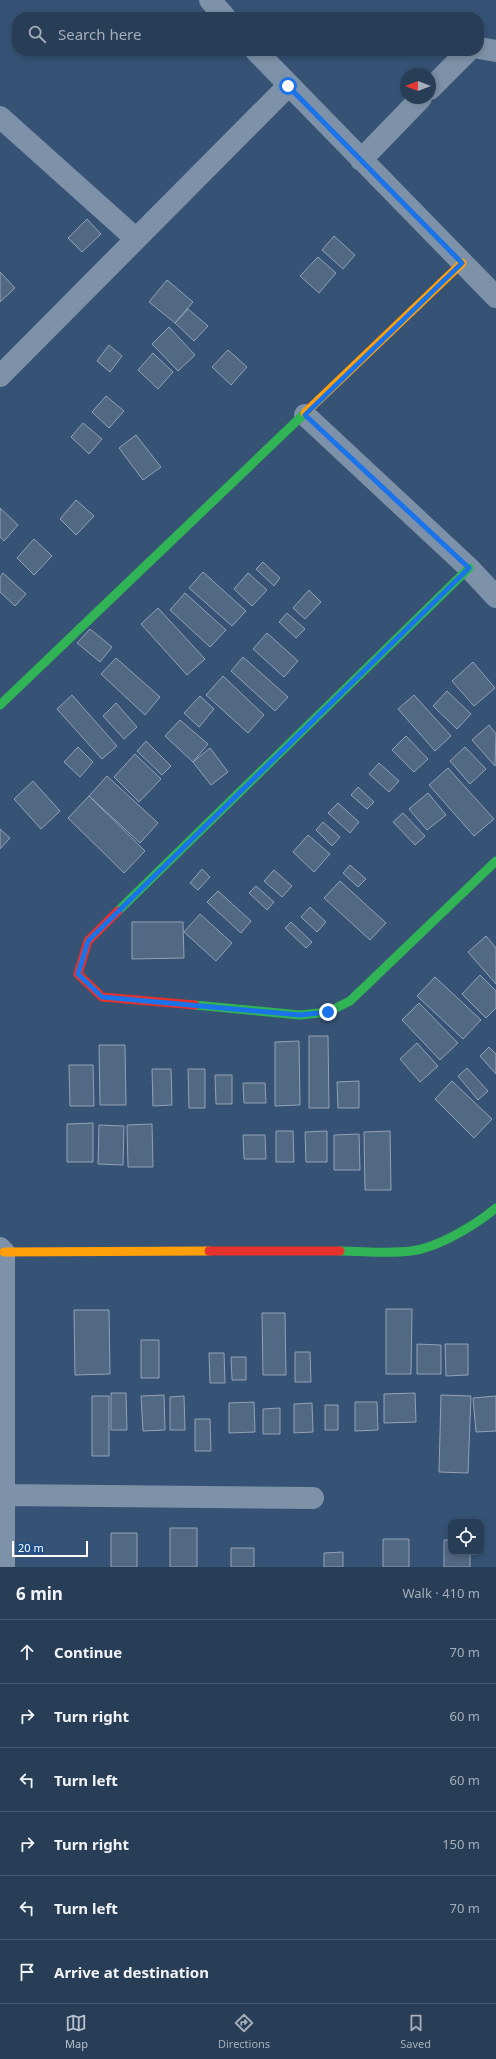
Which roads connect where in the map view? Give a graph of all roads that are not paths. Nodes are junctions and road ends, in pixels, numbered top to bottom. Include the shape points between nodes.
1 (210, 0) edge
2 (221, 12) edge
3 (484, 49) edge
4 (496, 51) edge
5 (261, 56) edge
6 (463, 56) edge
7 (436, 83) edge
8 (288, 86) junction
9 (415, 104) edge
10 (0, 117) edge
11 (361, 160) junction
12 (135, 238) junction
13 (462, 263) junction
14 (496, 297) edge
15 (0, 376) edge
16 (305, 415) junction
17 (469, 568) junction
18 (496, 597) edge
19 (0, 705) edge
20 (496, 861) edge
21 (496, 1208) edge
22 (2, 1250) edge
23 (4, 1495) junction
24 (313, 1498) dead end
25 (4, 1567) edge

1 - 2 street
3 - 4 street
5 - 8 street
6 - 7 street
8 - 11 street
8 - 12 street
9 - 11 street
10 - 12 street
11 - 13 street
12 - 15 street
13 - 14 street
13 - 16 street
16 - 17 street
16 - 19 street
17 - 18 street
17 - 20 street via 88,941 78,974 102,997 300,1015 328,1012 350,1001
21 - 22 street via 486,1218 447,1240 412,1250
22 - 23 street
23 - 24 street
23 - 25 street

